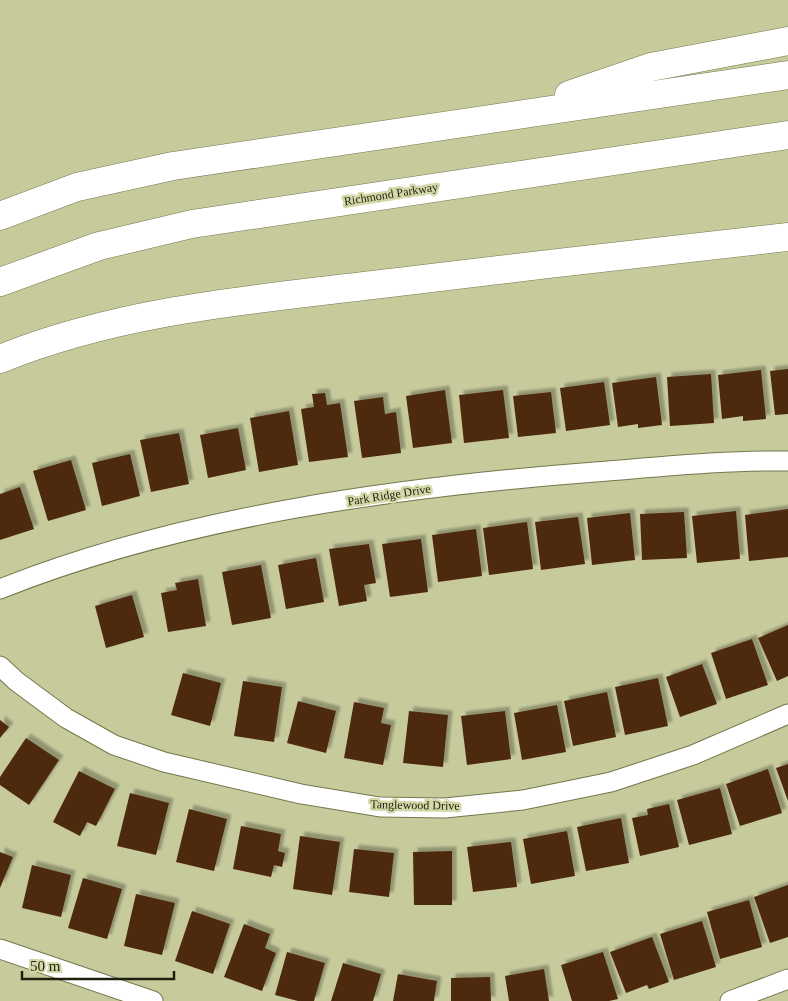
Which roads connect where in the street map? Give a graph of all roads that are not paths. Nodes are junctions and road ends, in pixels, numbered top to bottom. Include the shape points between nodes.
1 (788, 41) edge
2 (788, 75) edge
3 (501, 118) junction
4 (788, 135) edge
5 (0, 216) edge
6 (788, 237) edge
7 (0, 282) edge
8 (0, 359) edge
9 (788, 461) edge
10 (0, 590) edge
11 (0, 666) edge
12 (788, 714) edge
13 (0, 949) edge
14 (788, 979) edge
15 (153, 1001) edge
16 (730, 1001) edge

1 - 3 highway via 651,67
2 - 3 highway
3 - 5 highway via 173,166 77,187
4 - 7 highway, Richmond Parkway via 192,224 100,246
6 - 8 highway via 236,301 118,321 36,344
9 - 10 street, Park Ridge Drive via 532,477 399,492 253,517 141,543 48,570
11 - 12 street, Tanglewood Drive via 16,682 66,718 114,745 164,762 301,794 380,807 445,808 523,800 611,782 692,755
13 - 15 street
14 - 16 street

